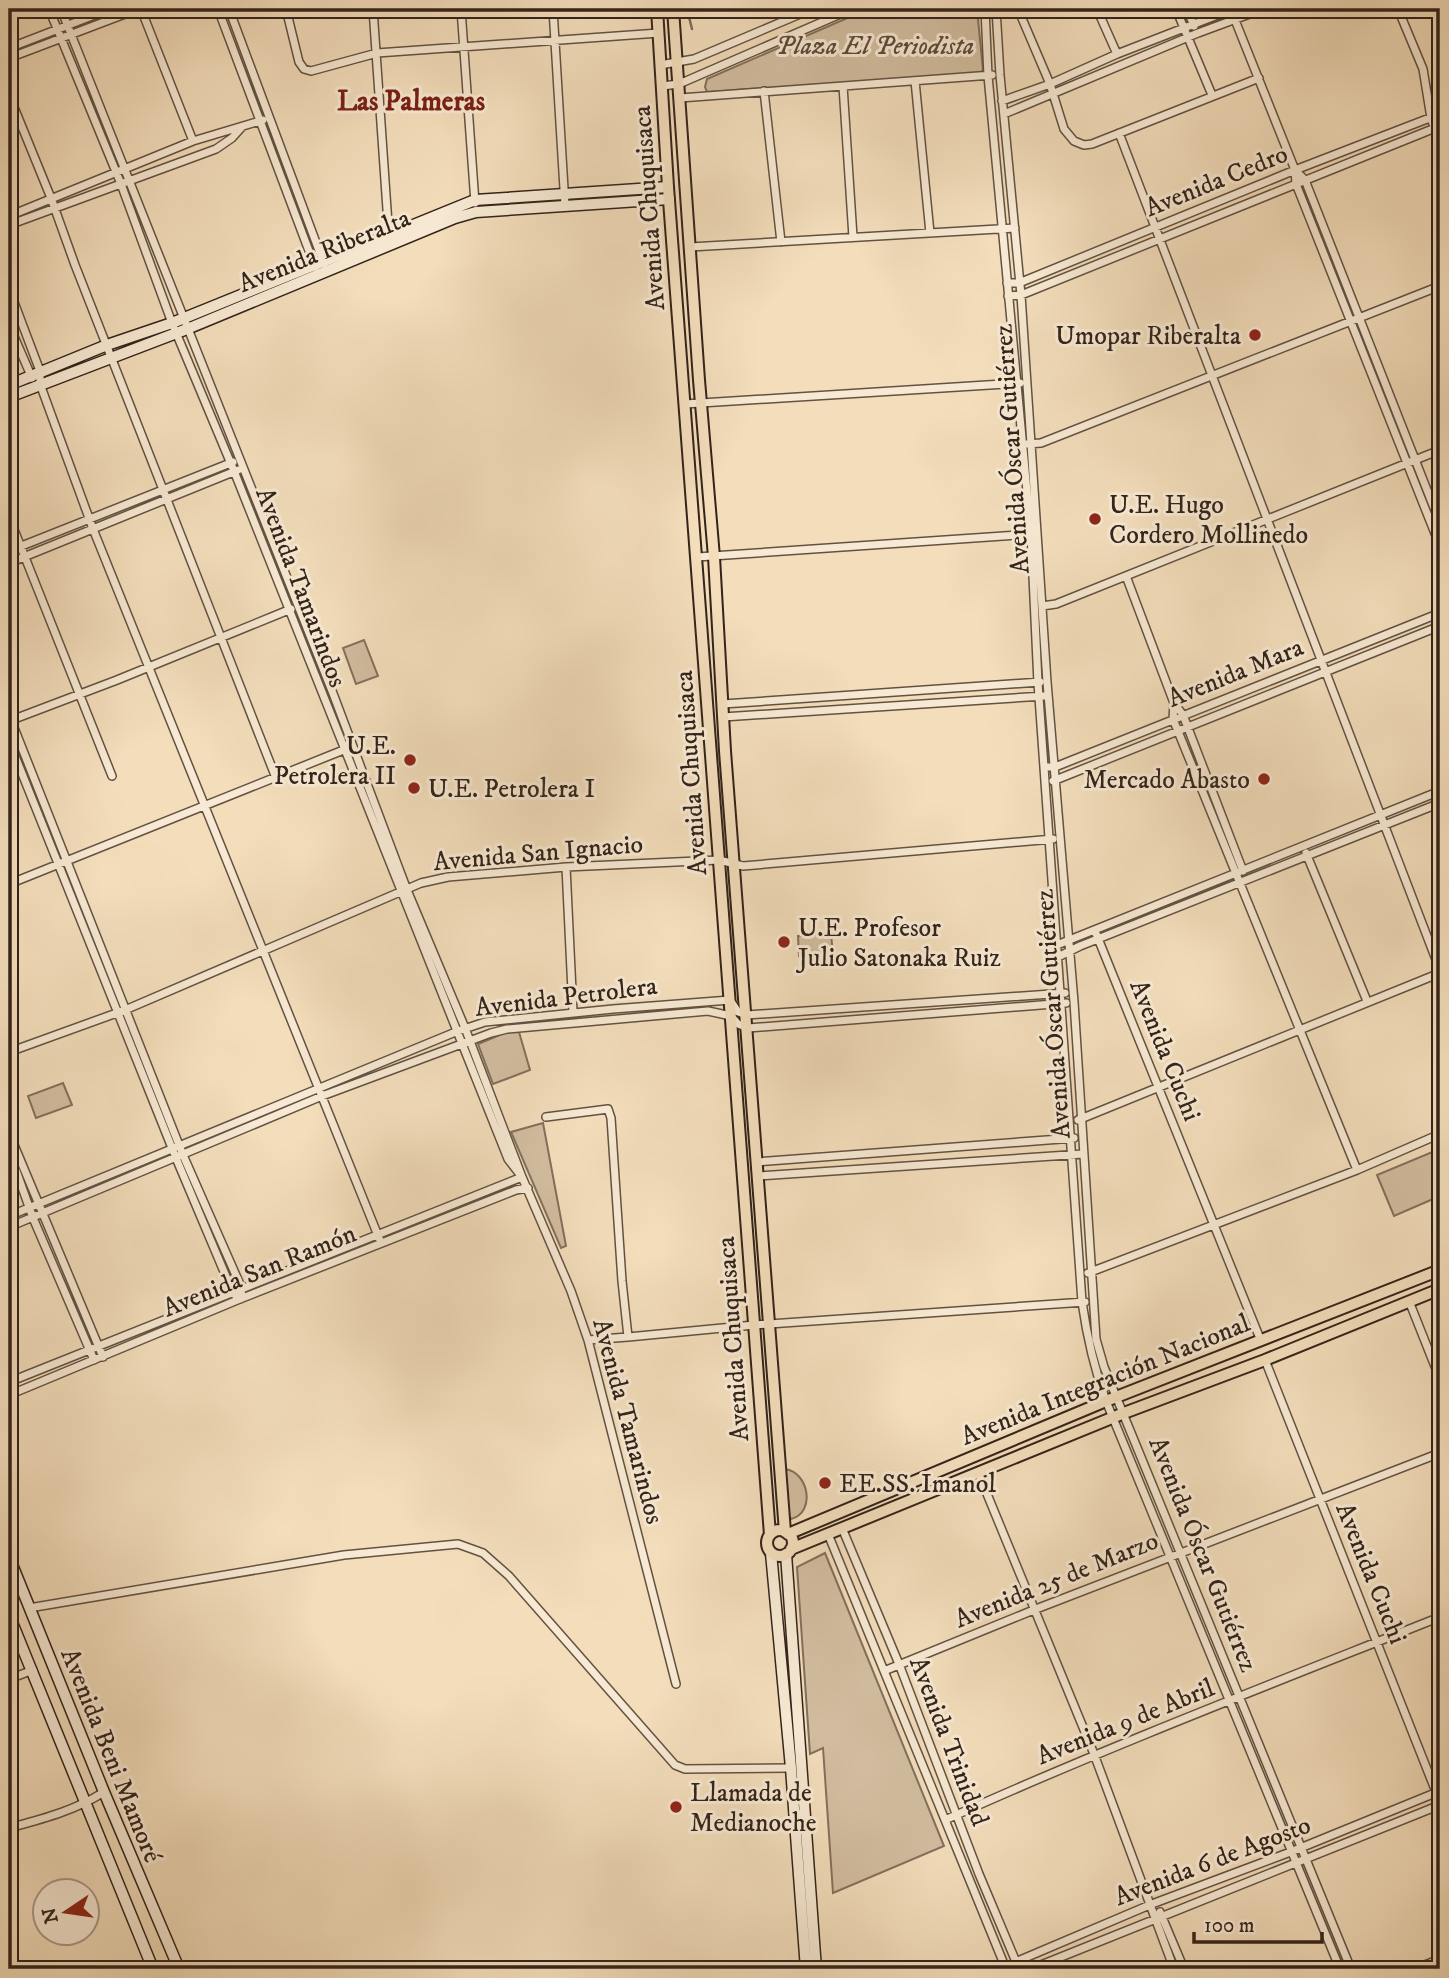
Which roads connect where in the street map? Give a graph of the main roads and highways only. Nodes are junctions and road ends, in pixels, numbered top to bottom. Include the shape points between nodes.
1 (657, 9) edge
2 (673, 9) edge
3 (1440, 1270) edge
4 (1440, 1289) edge
5 (787, 1533) junction
6 (770, 1535) junction
7 (789, 1552) junction

1 - 6 main road, Avenida Chuquisaca
2 - 5 main road, Avenida Chuquisaca
3 - 5 main road, Avenida Integración Nacional
4 - 7 main road, Avenida Integración Nacional
5 - 6 main road
5 - 7 main road via 792,1541
6 - 7 main road via 771,1553

